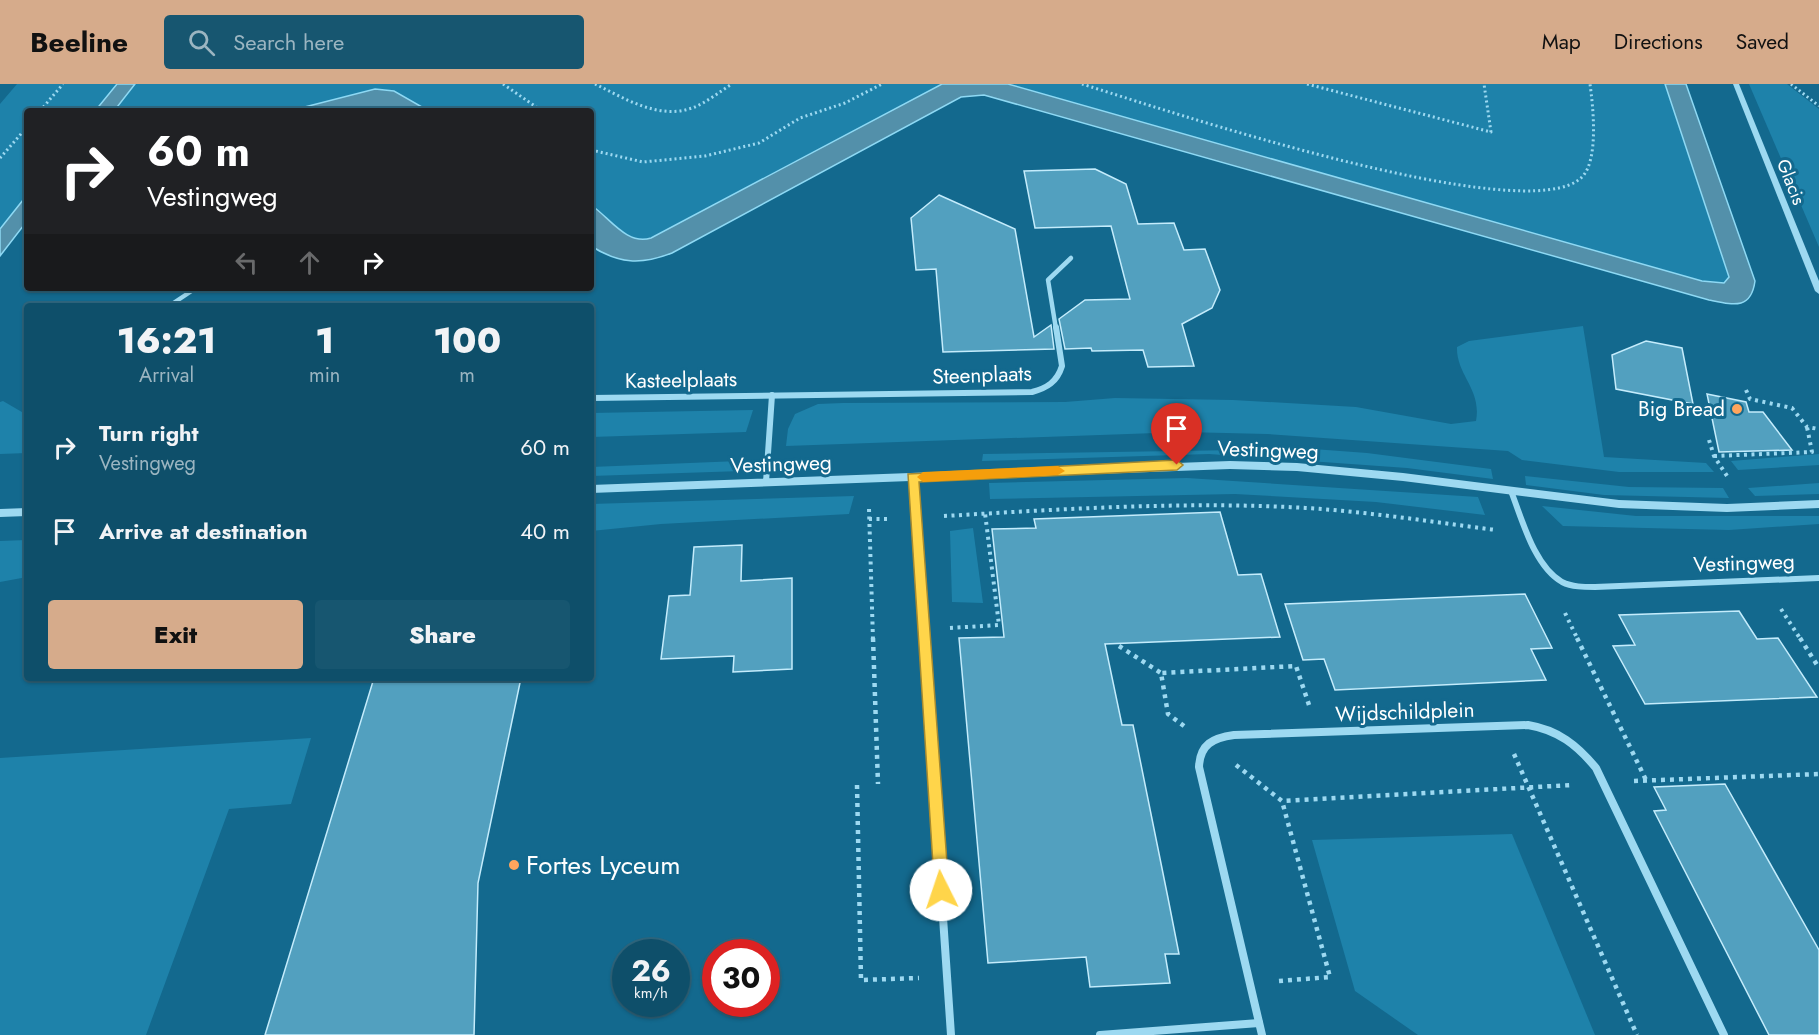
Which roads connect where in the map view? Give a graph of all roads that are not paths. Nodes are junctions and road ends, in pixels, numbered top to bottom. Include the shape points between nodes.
1 (1736, 84) edge
2 (1071, 258) dead end
3 (192, 291) edge
4 (1819, 291) edge
5 (174, 303) edge
6 (772, 395) junction
7 (594, 398) edge
8 (913, 477) junction
9 (766, 482) junction
10 (594, 489) edge
11 (1511, 491) junction
12 (1819, 504) edge
13 (24, 512) edge
14 (0, 513) edge
15 (1819, 578) edge
16 (1259, 1023) junction
17 (951, 1035) edge
18 (1100, 1035) edge
19 (1262, 1035) edge
20 (1724, 1035) edge

1 - 4 street, Glacis
2 - 6 street, Steenplaats via 1048,280 1062,366 1060,375 1044,389
3 - 5 street
6 - 7 street, Kasteelplaats
6 - 9 street
8 - 9 street, Vestingweg
8 - 11 street, Vestingweg via 1230,465 1297,467
8 - 17 street
9 - 10 street, Vestingweg
11 - 12 street, Vestingweg via 1618,504
11 - 15 street, Vestingweg via 1552,575 1571,585
13 - 14 street
16 - 18 street
16 - 19 street
16 - 20 street, Wijdschildplein via 1199,766 1206,742 1234,735 1538,726 1557,732 1587,756

